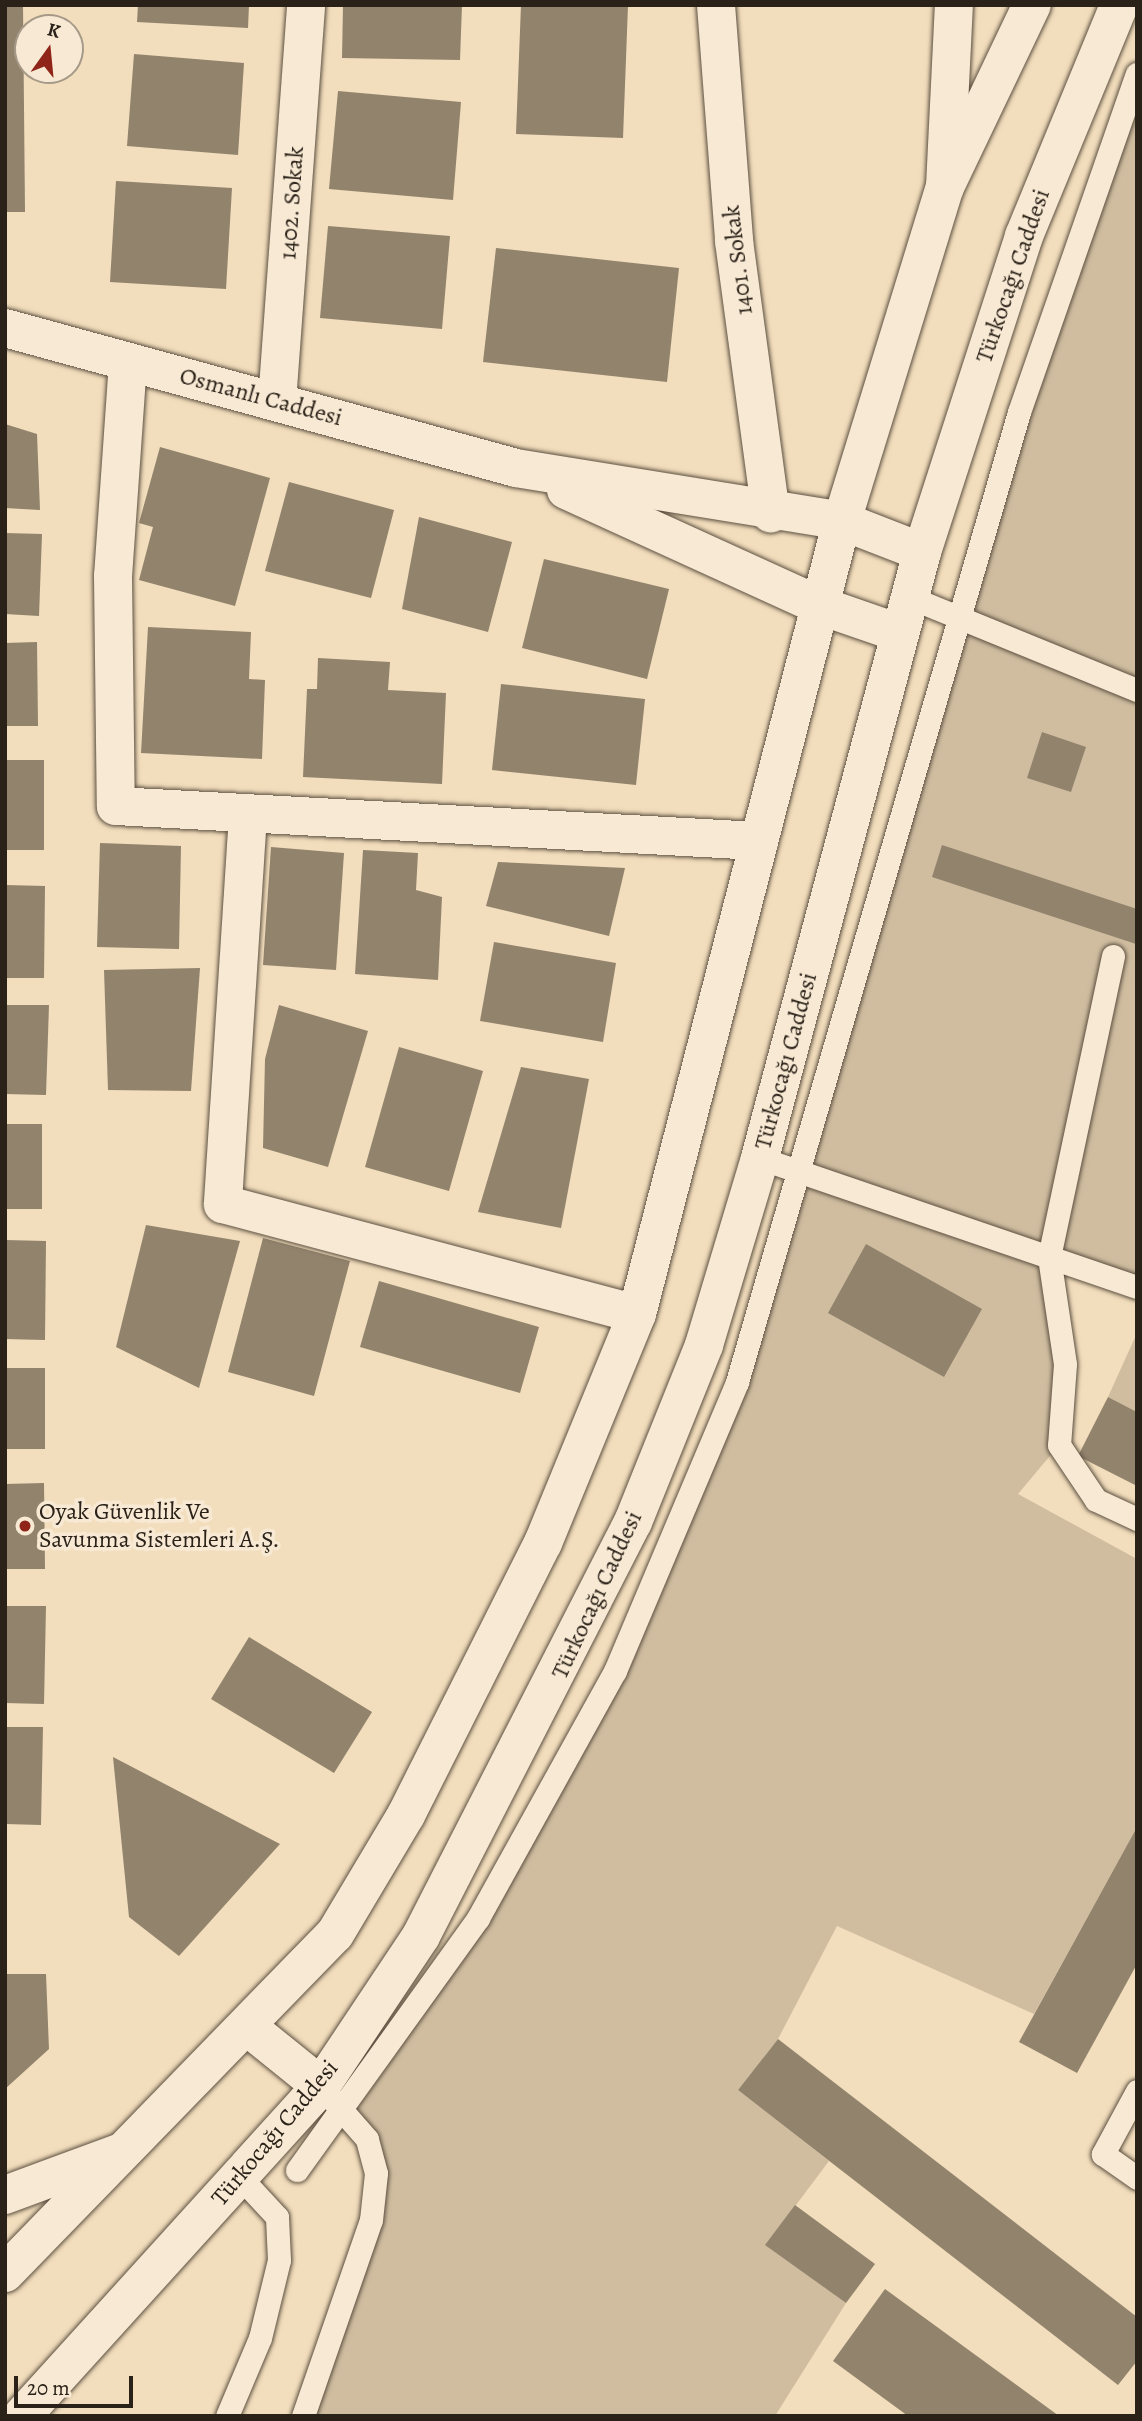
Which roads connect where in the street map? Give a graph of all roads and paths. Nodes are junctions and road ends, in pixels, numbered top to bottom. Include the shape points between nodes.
1 (306, 5) edge
2 (716, 5) edge
3 (954, 5) edge
4 (1032, 5) edge
5 (1119, 5) edge
6 (1137, 74) edge
7 (945, 187) junction
8 (5, 328) edge
9 (128, 362) junction
10 (277, 401) junction
11 (516, 468) junction
12 (771, 513) junction
13 (842, 522) junction
14 (922, 552) junction
15 (909, 597) junction
16 (821, 606) junction
17 (960, 617) junction
18 (900, 633) junction
19 (1137, 690) edge
20 (248, 815) junction
21 (759, 841) junction
22 (1113, 956) dead end
23 (760, 1158) junction
24 (799, 1172) junction
25 (1049, 1256) junction
26 (1137, 1287) edge
27 (637, 1314) junction
28 (1137, 1519) edge
29 (249, 2028) junction
30 (1137, 2091) edge
31 (332, 2098) junction
32 (133, 2147) junction
33 (297, 2170) dead end
34 (240, 2177) junction
35 (1137, 2178) edge
36 (5, 2195) edge
37 (5, 2273) edge
38 (22, 2416) edge
39 (227, 2416) edge
40 (303, 2416) edge

1 - 10 main road, 1402. Sokak
2 - 12 main road, 1401. Sokak via 734,241
3 - 7 main road
4 - 7 main road
5 - 14 main road, Türkocağı Caddesi via 1024,236
6 - 17 lane via 1019,412
7 - 13 main road
8 - 9 main road, Osmanlı Caddesi
9 - 10 main road, Osmanlı Caddesi
9 - 20 main road via 113,576 116,806
10 - 11 main road, Osmanlı Caddesi
11 - 12 main road, Osmanlı Caddesi
11 - 16 main road, Osmanlı Caddesi
12 - 13 main road, Osmanlı Caddesi
13 - 14 main road, Osmanlı Caddesi
13 - 16 main road
14 - 15 main road, Türkocağı Caddesi
15 - 17 lane
15 - 18 main road, Türkocağı Caddesi
16 - 18 main road, Osmanlı Caddesi
16 - 21 main road
17 - 19 lane
17 - 24 lane
18 - 23 main road, Türkocağı Caddesi
20 - 21 main road
20 - 27 main road via 223,1203
21 - 27 main road
22 - 25 lane
23 - 24 lane
23 - 31 main road, Türkocağı Caddesi via 704,1345 634,1522 421,1936
24 - 25 lane
24 - 31 lane via 737,1382 615,1671 478,1919
25 - 26 lane
25 - 28 lane via 1065,1364 1059,1445 1096,1500
27 - 29 main road via 543,1543 406,1815 335,1934
29 - 31 main road
29 - 32 main road
30 - 35 lane via 1103,2154
31 - 33 lane
31 - 34 main road, Türkocağı Caddesi
31 - 40 lane via 367,2139 376,2173 370,2220
32 - 36 main road
32 - 37 main road
34 - 38 main road, Türkocağı Caddesi
34 - 39 lane via 278,2217 279,2260 260,2338

